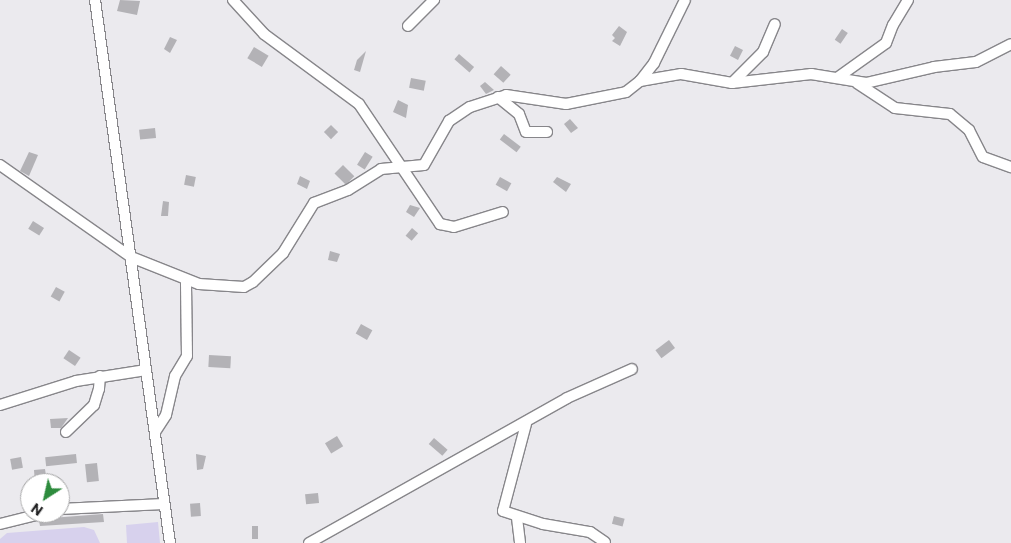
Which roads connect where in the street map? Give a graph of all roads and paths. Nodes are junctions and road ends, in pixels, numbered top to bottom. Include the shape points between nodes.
1 (95, 0) edge
2 (233, 0) edge
3 (434, 0) edge
4 (685, 0) edge
5 (908, 0) edge
6 (775, 24) dead end
7 (408, 26) dead end
8 (1011, 44) edge
9 (837, 78) junction
10 (640, 81) junction
11 (732, 83) junction
12 (856, 83) junction
13 (498, 97) junction
14 (547, 132) dead end
15 (0, 165) edge
16 (1011, 167) edge
17 (405, 168) junction
18 (503, 212) dead end
19 (131, 257) junction
20 (186, 280) junction
21 (632, 369) dead end
22 (146, 370) junction
23 (100, 376) junction
24 (0, 405) edge
25 (526, 424) junction
26 (66, 432) dead end
27 (155, 432) junction
28 (164, 504) junction
29 (70, 509) edge
30 (518, 518) junction
31 (20, 519) edge
32 (0, 524) edge
33 (170, 543) edge
34 (309, 543) edge
35 (520, 543) edge
36 (604, 543) edge

1 - 19 street
2 - 17 street via 264,34 357,102
3 - 7 street
4 - 10 street via 654,62
5 - 9 street via 886,43
6 - 11 street via 760,56
8 - 12 street via 976,62 934,67 884,82
9 - 11 street via 811,74
9 - 12 street
10 - 11 street via 681,74
10 - 13 street via 618,95 576,103 514,95
12 - 16 street via 895,108 950,114 969,130 983,157
13 - 14 street via 519,114 526,132
13 - 17 street via 454,116 427,162 420,167
15 - 19 street
17 - 18 street via 444,226 461,226
17 - 20 street via 381,169 348,190 314,203 289,246 249,285 221,287
19 - 20 street
19 - 22 street
20 - 27 street via 187,356 175,376 166,414
21 - 25 street via 567,398
22 - 23 street
22 - 27 street
23 - 24 street
23 - 26 street via 97,399
25 - 30 street via 503,509
25 - 34 street
27 - 28 street
28 - 29 street
28 - 33 street
30 - 35 street
30 - 36 street via 590,532
31 - 32 street

